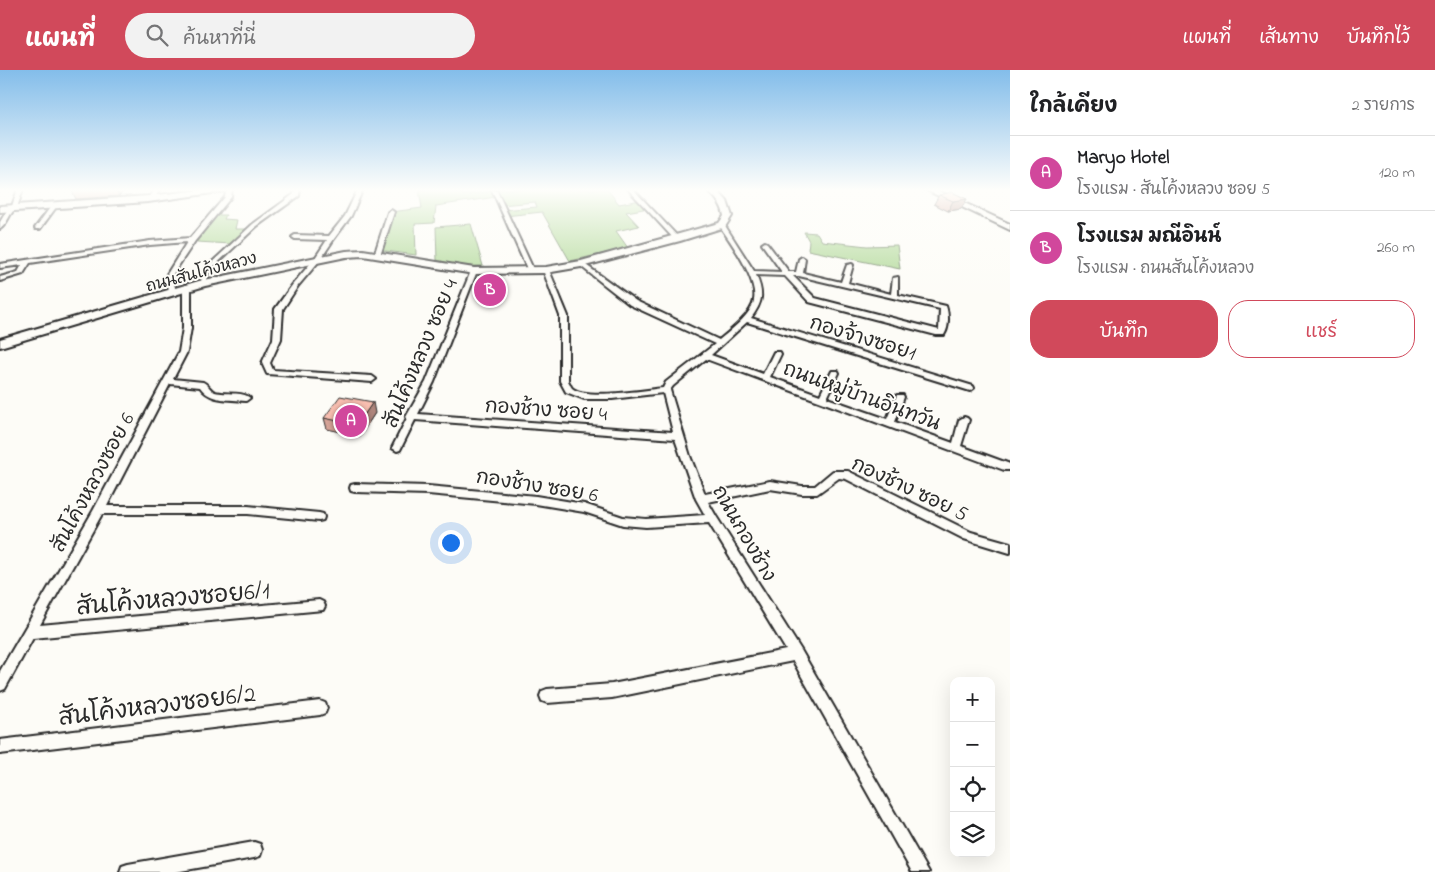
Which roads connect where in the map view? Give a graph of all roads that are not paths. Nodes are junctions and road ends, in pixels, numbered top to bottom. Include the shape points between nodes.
1 (203, 226) edge
2 (253, 226) edge
3 (340, 226) edge
4 (386, 226) edge
5 (510, 226) edge
6 (665, 226) edge
7 (717, 226) edge
8 (723, 226) edge
9 (295, 237) dead end
10 (331, 238) junction
11 (677, 239) junction
12 (192, 240) junction
13 (765, 244) dead end
14 (377, 256) junction
15 (318, 259) junction
16 (802, 259) dead end
17 (27, 262) junction
18 (581, 264) junction
19 (850, 265) dead end
20 (0, 266) edge
21 (546, 270) junction
22 (474, 271) junction
23 (531, 271) junction
24 (752, 273) junction
25 (787, 274) junction
26 (798, 274) junction
27 (896, 278) dead end
28 (0, 279) edge
29 (203, 284) junction
30 (844, 284) junction
31 (187, 288) junction
32 (173, 293) junction
33 (894, 296) junction
34 (746, 319) junction
35 (0, 343) edge
36 (719, 343) junction
37 (777, 354) dead end
38 (705, 356) junction
39 (835, 374) dead end
40 (765, 378) junction
41 (372, 379) dead end
42 (167, 381) junction
43 (970, 388) dead end
44 (666, 390) junction
45 (900, 397) dead end
46 (246, 398) dead end
47 (822, 399) junction
48 (411, 417) junction
49 (964, 420) dead end
50 (890, 424) junction
51 (679, 436) junction
52 (397, 448) dead end
53 (956, 448) junction
54 (1008, 467) dead end
55 (355, 488) dead end
56 (701, 499) junction
57 (98, 510) junction
58 (319, 517) dead end
59 (712, 519) junction
60 (1010, 548) edge
61 (319, 606) dead end
62 (31, 632) junction
63 (796, 654) junction
64 (0, 684) edge
65 (547, 696) dead end
66 (320, 708) dead end
67 (0, 747) edge
68 (254, 850) dead end
69 (128, 872) edge
70 (921, 872) edge

1 - 12 street
2 - 29 street via 210,267
3 - 10 street
4 - 14 street
5 - 23 street
6 - 11 street
7 - 11 street, ถนนสันโค้งหลวง
8 - 24 street
9 - 10 street
10 - 15 street
11 - 18 street, ถนนสันโค้งหลวง
12 - 17 street via 150,243
12 - 32 street via 170,274
13 - 25 street
14 - 15 street, ถนนสันโค้งหลวง via 346,254
14 - 22 street, ถนนสันโค้งหลวง
15 - 29 street, ถนนสันโค้งหลวง
15 - 41 street via 279,309 277,340 266,363 268,368 270,372
16 - 26 street
17 - 20 street
17 - 28 street via 21,273
18 - 21 street, ถนนสันโค้งหลวง
18 - 36 street via 633,303
19 - 30 street
21 - 23 street, ถนนสันโค้งหลวง
21 - 44 street via 564,316 564,380 568,390 584,396 612,396
22 - 23 street, ถนนสันโค้งหลวง
22 - 48 street, สันโค้งหลวง ซอย 4 via 430,382
24 - 25 street
24 - 34 street via 758,300
25 - 26 street
25 - 33 street via 812,300 936,333 943,331 943,308
26 - 30 street
27 - 33 street
29 - 31 street, ถนนสันโค้งหลวง
30 - 33 street
31 - 32 street, ถนนสันโค้งหลวง
31 - 42 street, สันโค้งหลวงซอย 6 via 183,352
32 - 35 street, ถนนสันโค้งหลวง
34 - 36 street
34 - 43 street, กองจ้างซอย1
36 - 38 street
37 - 40 street
38 - 40 street, ถนนหมู่บ้านอินทวัน
38 - 44 street via 669,384
39 - 47 street
40 - 47 street, ถนนหมู่บ้านอินทวัน
42 - 46 street via 203,385 214,395
42 - 57 street, สันโค้งหลวงซอย 6
44 - 51 street, ถนนกองช้าง
45 - 50 street
47 - 50 street, ถนนหมู่บ้านอินทวัน
48 - 51 street, กองช้าง ซอย 4
48 - 52 street, สันโค้งหลวง ซอย 4
49 - 53 street
50 - 53 street, ถนนหมู่บ้านอินทวัน
51 - 56 street, ถนนกองช้าง
53 - 54 street, ถนนหมู่บ้านอินทวัน
55 - 59 street, กองช้าง ซอย 6 via 428,490 536,500 584,508 623,521 646,523
56 - 59 street, ถนนกองช้าง
56 - 60 street, กองช้าง ซอย 5 via 770,485 817,490 837,474 848,475 968,536
57 - 58 street via 248,510
57 - 62 street, สันโค้งหลวงซอย 6
59 - 63 street, ถนนกองช้าง
61 - 62 street, สันโค้งหลวงซอย6/1
62 - 64 street, สันโค้งหลวงซอย 6
63 - 65 street via 612,691
63 - 70 street, ถนนกองช้าง
66 - 67 street, สันโค้งหลวงซอย6/2
68 - 69 street

